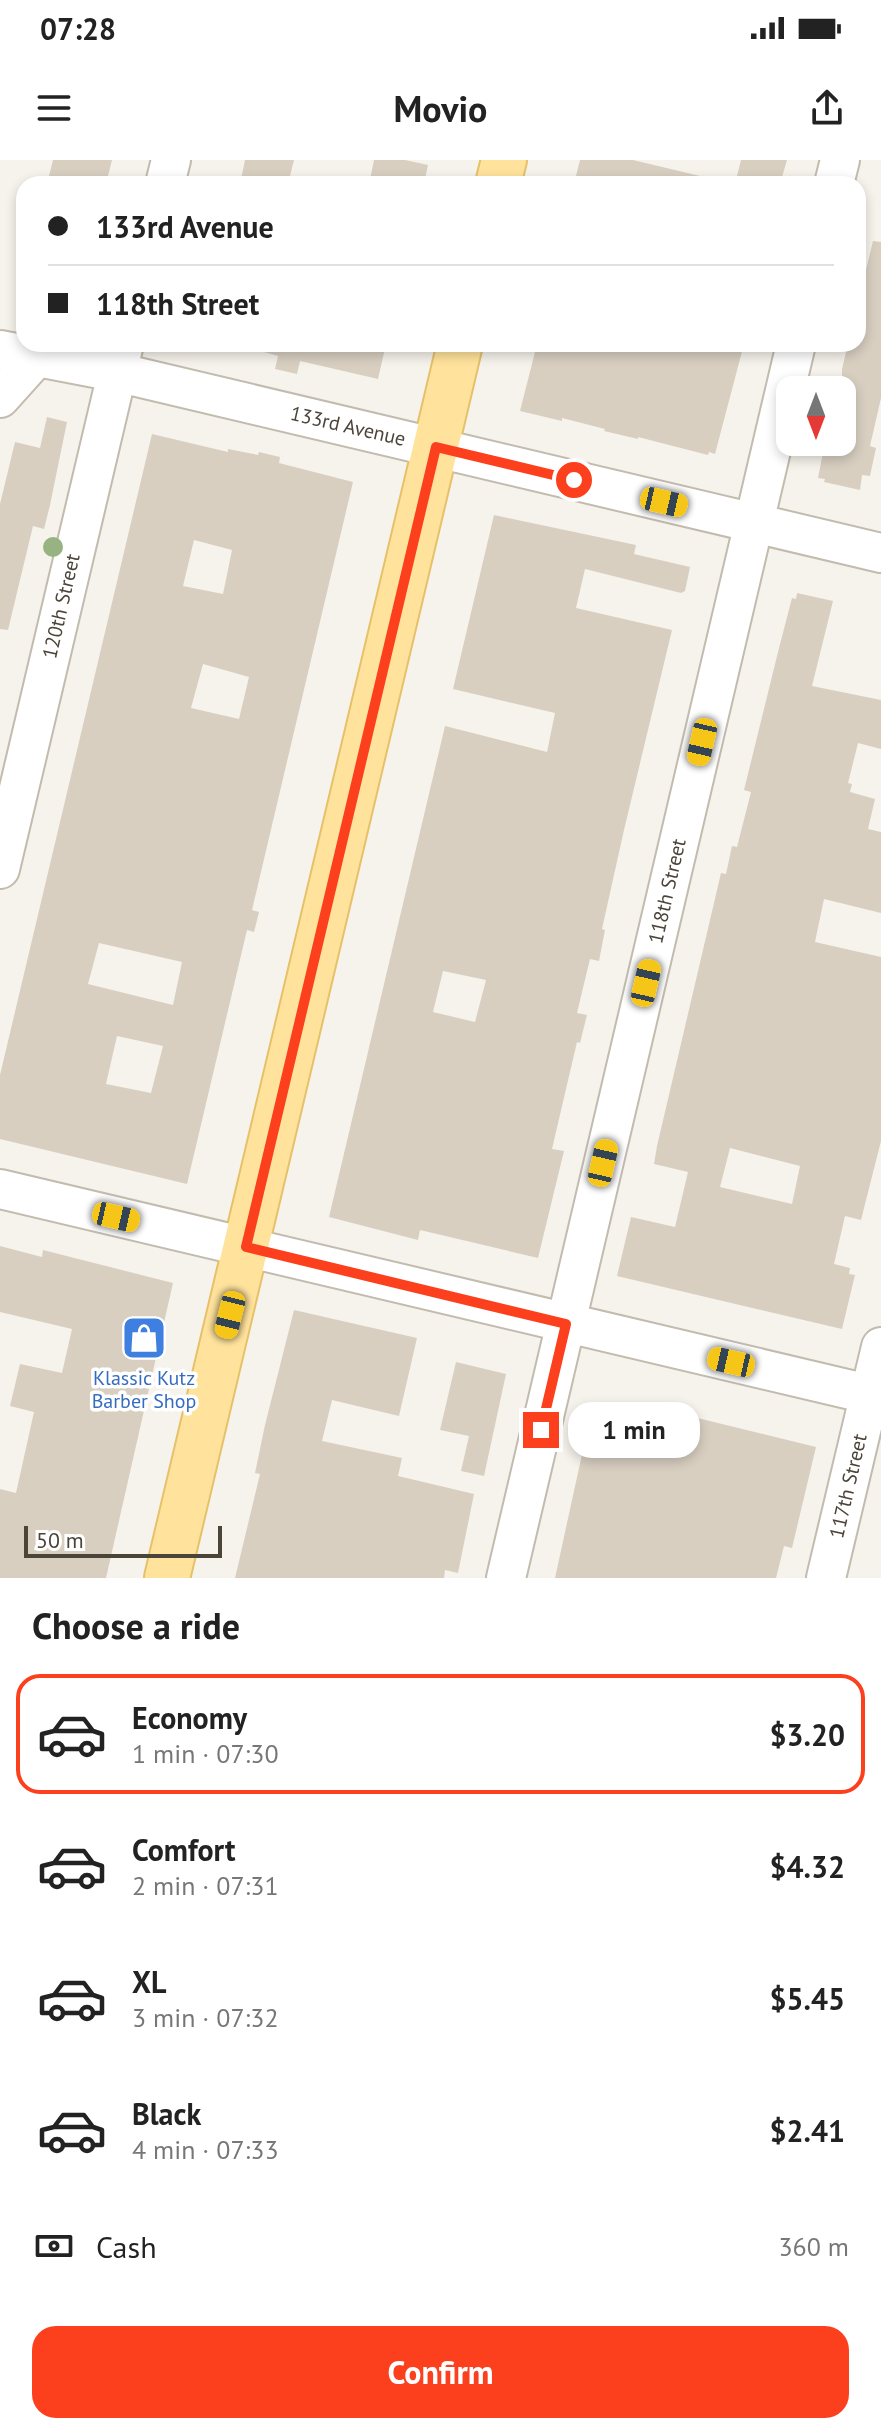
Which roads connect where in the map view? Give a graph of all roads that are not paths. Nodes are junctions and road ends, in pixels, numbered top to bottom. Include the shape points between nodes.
1 (458, 352) edge
2 (794, 352) edge
3 (18, 354) edge
4 (120, 358) edge
5 (0, 398) edge
6 (436, 447) junction
7 (753, 523) junction
8 (881, 553) edge
9 (0, 869) edge
10 (0, 1189) edge
11 (246, 1247) junction
12 (566, 1324) junction
13 (881, 1347) edge
14 (875, 1395) edge
15 (167, 1578) edge
16 (506, 1578) edge
17 (826, 1578) edge

1 - 6 main road
2 - 7 street, 118th Street
3 - 4 street, 133rd Avenue
3 - 5 street
4 - 6 street, 133rd Avenue
4 - 9 street, 120th Street
6 - 7 street, 133rd Avenue
6 - 11 main road
7 - 8 street, 133rd Avenue
7 - 12 street, 118th Street
10 - 11 street
11 - 12 street
11 - 15 main road
12 - 14 street
12 - 16 street, 118th Street
13 - 14 street, 117th Street
14 - 17 street, 117th Street

